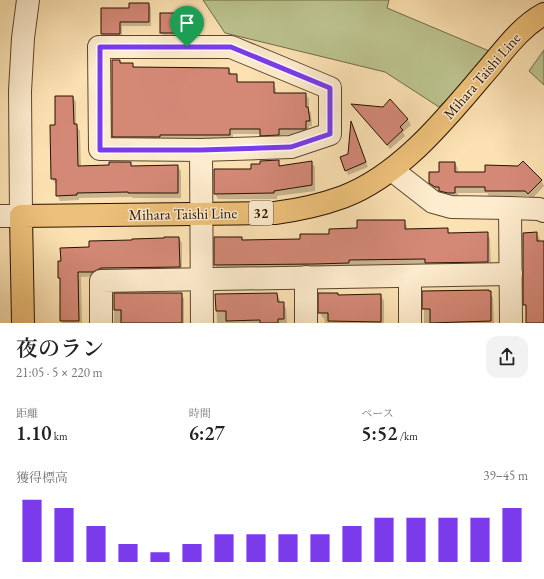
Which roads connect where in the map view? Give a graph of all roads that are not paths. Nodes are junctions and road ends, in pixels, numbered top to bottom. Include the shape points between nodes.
1 (28, 0) edge
2 (544, 14) edge
3 (201, 150) junction
4 (392, 170) junction
5 (510, 208) junction
6 (544, 211) edge
7 (201, 214) junction
8 (11, 216) edge
9 (511, 274) junction
10 (410, 276) junction
11 (306, 278) junction
12 (201, 279) junction
13 (23, 323) edge
14 (101, 323) edge
15 (202, 323) edge
16 (306, 323) edge
17 (410, 323) edge
18 (511, 323) edge

1 - 8 street via 23,38
2 - 4 main road, Mihara Taishi Line / 32 via 524,28 462,100
3 - 3 street via 100,150 100,47 231,47 330,88 330,134 291,147
3 - 7 street
4 - 5 street via 433,202 451,208
4 - 7 main road, Mihara Taishi Line / 32 via 344,197 314,206 274,213
5 - 6 street
5 - 9 street
7 - 8 main road, Mihara Taishi Line / 32
7 - 12 street
8 - 13 main road
9 - 10 street
9 - 18 street
10 - 11 street
10 - 17 street
11 - 12 street
11 - 16 street
12 - 14 street via 101,281
12 - 15 street

